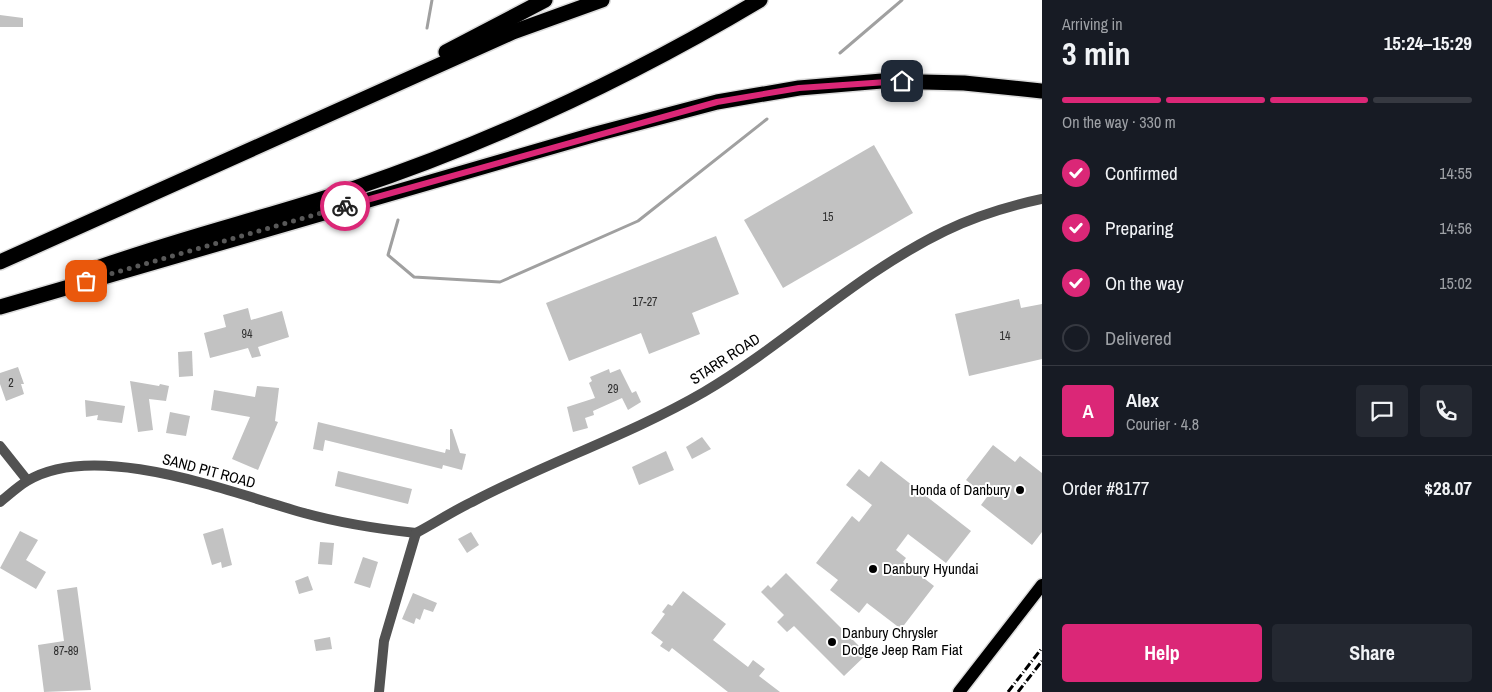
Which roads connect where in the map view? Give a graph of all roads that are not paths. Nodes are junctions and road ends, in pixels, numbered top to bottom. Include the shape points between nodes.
1 (545, 0) edge
2 (602, 0) edge
3 (760, 0) edge
4 (1042, 91) edge
5 (300, 126) junction
6 (1042, 199) edge
7 (0, 262) edge
8 (0, 305) edge
9 (0, 446) edge
10 (28, 480) junction
11 (0, 502) edge
12 (416, 534) junction
13 (1042, 585) edge
14 (379, 692) edge
15 (959, 692) edge

1 - 5 highway
2 - 5 highway via 527,27
3 - 8 highway via 614,79 463,148 350,190 141,252
4 - 8 highway via 971,83 882,81 799,88 717,102
5 - 7 highway
6 - 12 street, STARR ROAD via 988,214 946,231 866,278 749,364 702,393 472,502
9 - 10 street
10 - 11 street, SAND PIT ROAD
10 - 12 street, SAND PIT ROAD via 75,467 126,466 306,514
12 - 14 street via 384,641
13 - 15 main road

